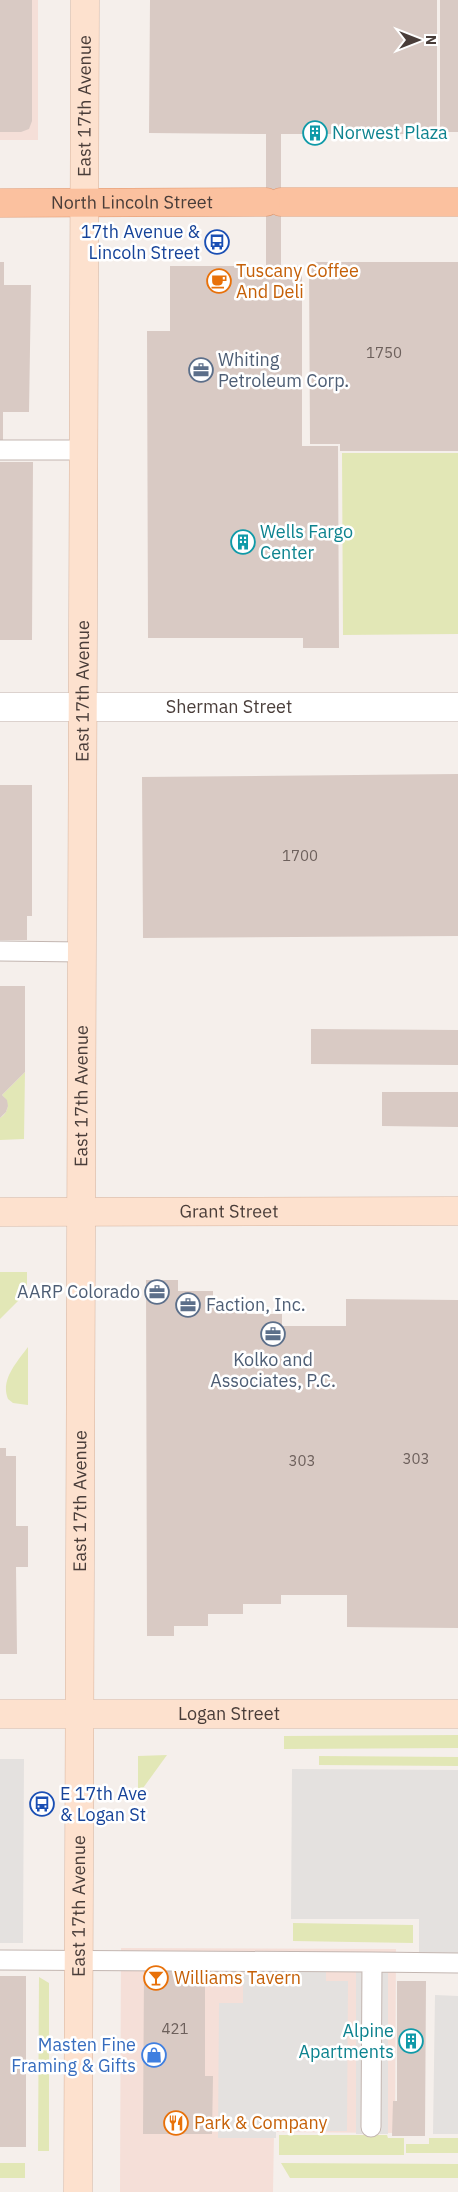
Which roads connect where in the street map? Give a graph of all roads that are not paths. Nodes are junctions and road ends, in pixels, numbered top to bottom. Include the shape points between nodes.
1 (85, 0) edge
2 (84, 202) junction
3 (458, 202) edge
4 (0, 203) edge
5 (0, 450) edge
6 (84, 450) junction
7 (458, 706) edge
8 (0, 707) edge
9 (83, 707) junction
10 (0, 952) edge
11 (82, 952) junction
12 (458, 1211) edge
13 (0, 1212) edge
14 (81, 1212) junction
15 (0, 1714) edge
16 (80, 1714) junction
17 (458, 1714) edge
18 (0, 1960) edge
19 (79, 1961) junction
20 (372, 1962) junction
21 (458, 1963) edge
22 (371, 2126) dead end
23 (78, 2192) edge

1 - 2 main road, East 17th Avenue
2 - 3 main road, North Lincoln Street
2 - 4 main road, North Lincoln Street
2 - 6 main road, East 17th Avenue
5 - 6 lane
6 - 9 main road, East 17th Avenue
7 - 9 street, Sherman Street
8 - 9 street, Sherman Street
9 - 11 main road, East 17th Avenue
10 - 11 lane
11 - 14 main road, East 17th Avenue
12 - 14 main road, Grant Street
13 - 14 main road, Grant Street
14 - 16 main road, East 17th Avenue
15 - 16 main road, Logan Street
16 - 17 main road, Logan Street
16 - 19 main road, East 17th Avenue
18 - 19 lane
19 - 20 lane
19 - 23 main road, East 17th Avenue
20 - 21 lane
20 - 22 lane

